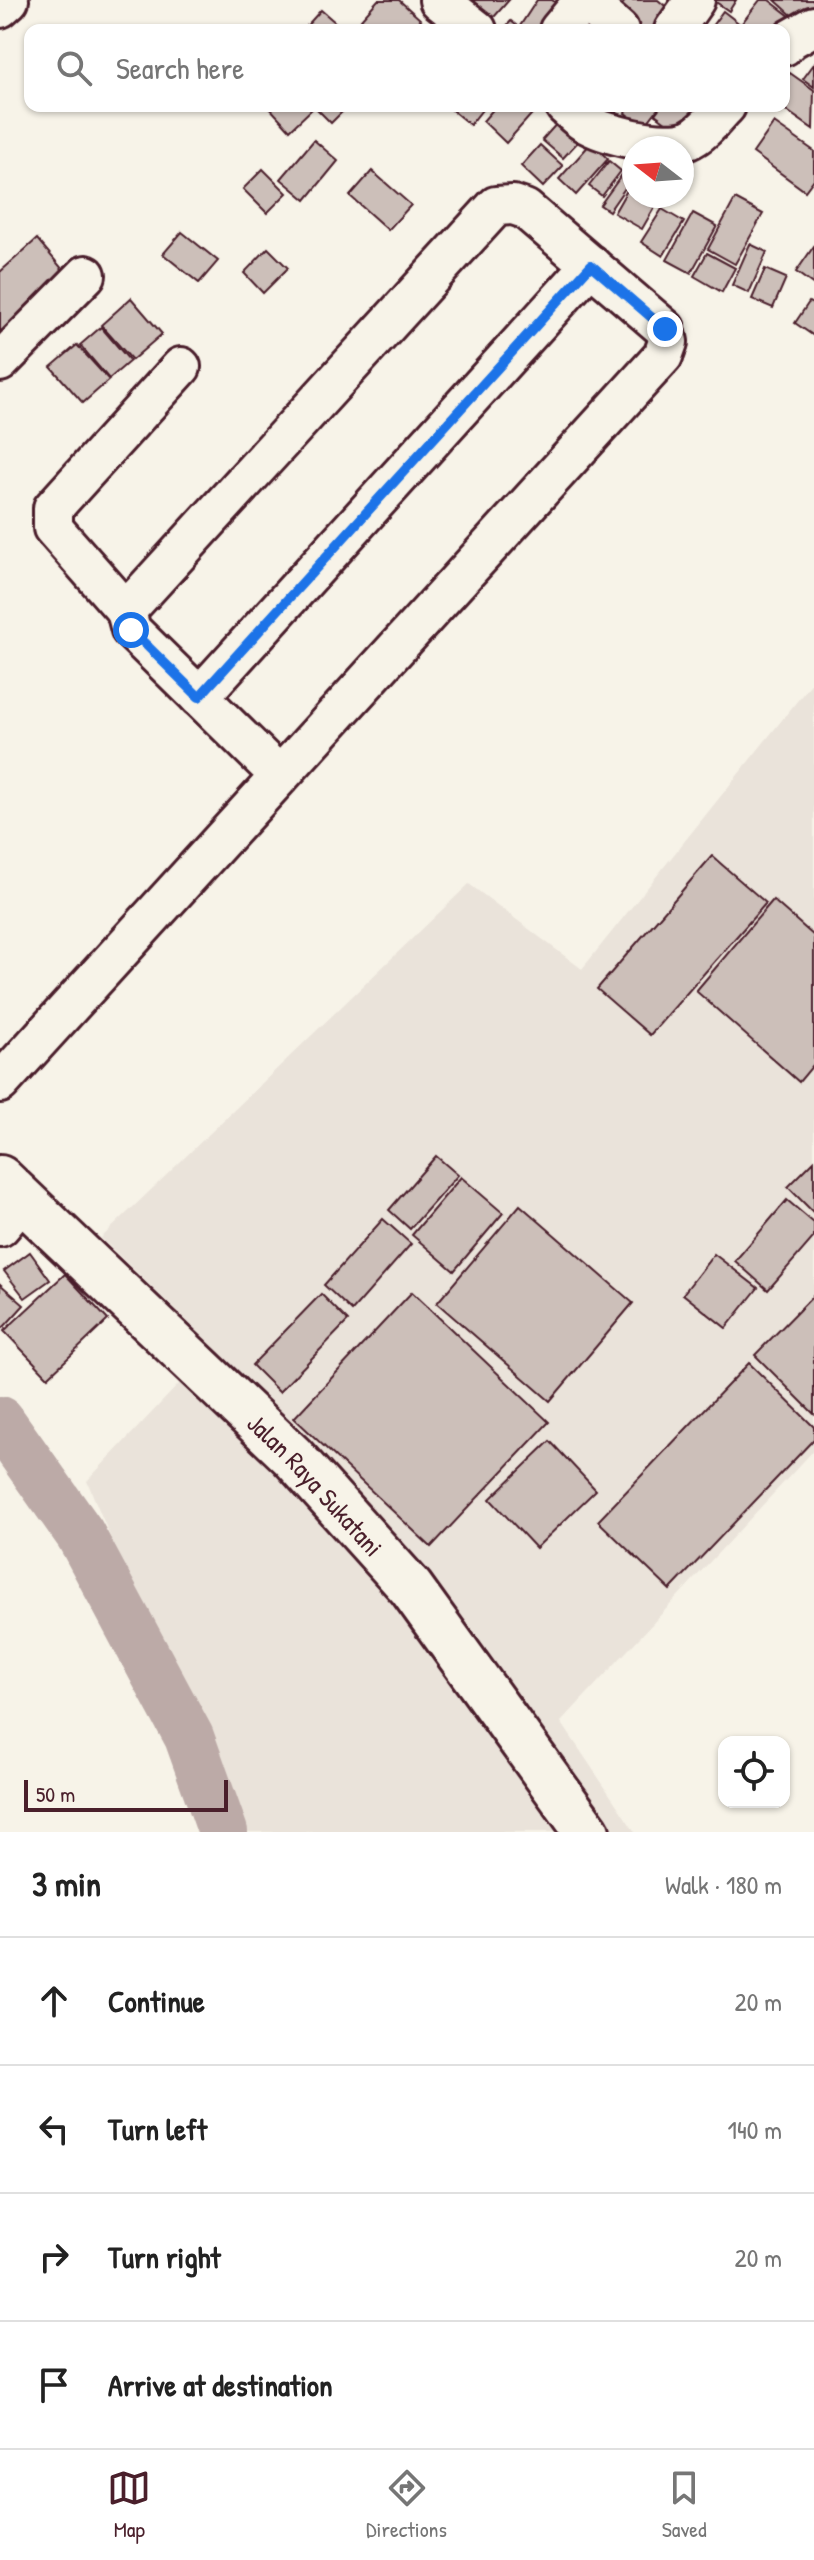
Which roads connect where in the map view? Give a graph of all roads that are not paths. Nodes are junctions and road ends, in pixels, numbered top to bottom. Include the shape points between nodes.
1 (9, 0) edge
2 (439, 0) edge
3 (585, 0) edge
4 (695, 0) edge
5 (0, 8) edge
6 (469, 24) edge
7 (564, 24) edge
8 (612, 24) edge
9 (678, 24) edge
10 (814, 26) edge
11 (790, 40) edge
12 (572, 112) edge
13 (720, 112) edge
14 (591, 265) junction
15 (86, 275) dead end
16 (0, 362) edge
17 (181, 367) dead end
18 (126, 611) junction
19 (199, 697) junction
20 (280, 776) junction
21 (0, 1083) edge
22 (8, 1202) edge
23 (587, 1832) edge

1 - 5 street
2 - 6 street
3 - 7 street
3 - 8 street
4 - 9 street
10 - 11 street
12 - 13 street via 586,123 633,139 676,143 699,134
14 - 18 street via 525,209 496,206
14 - 19 street
14 - 20 street via 665,329 663,356
15 - 16 street
17 - 18 street via 53,508 53,528
18 - 19 street via 131,630
19 - 20 street
20 - 21 street
22 - 23 main road, Jalan Raya Sukatani via 292,1456 411,1588

